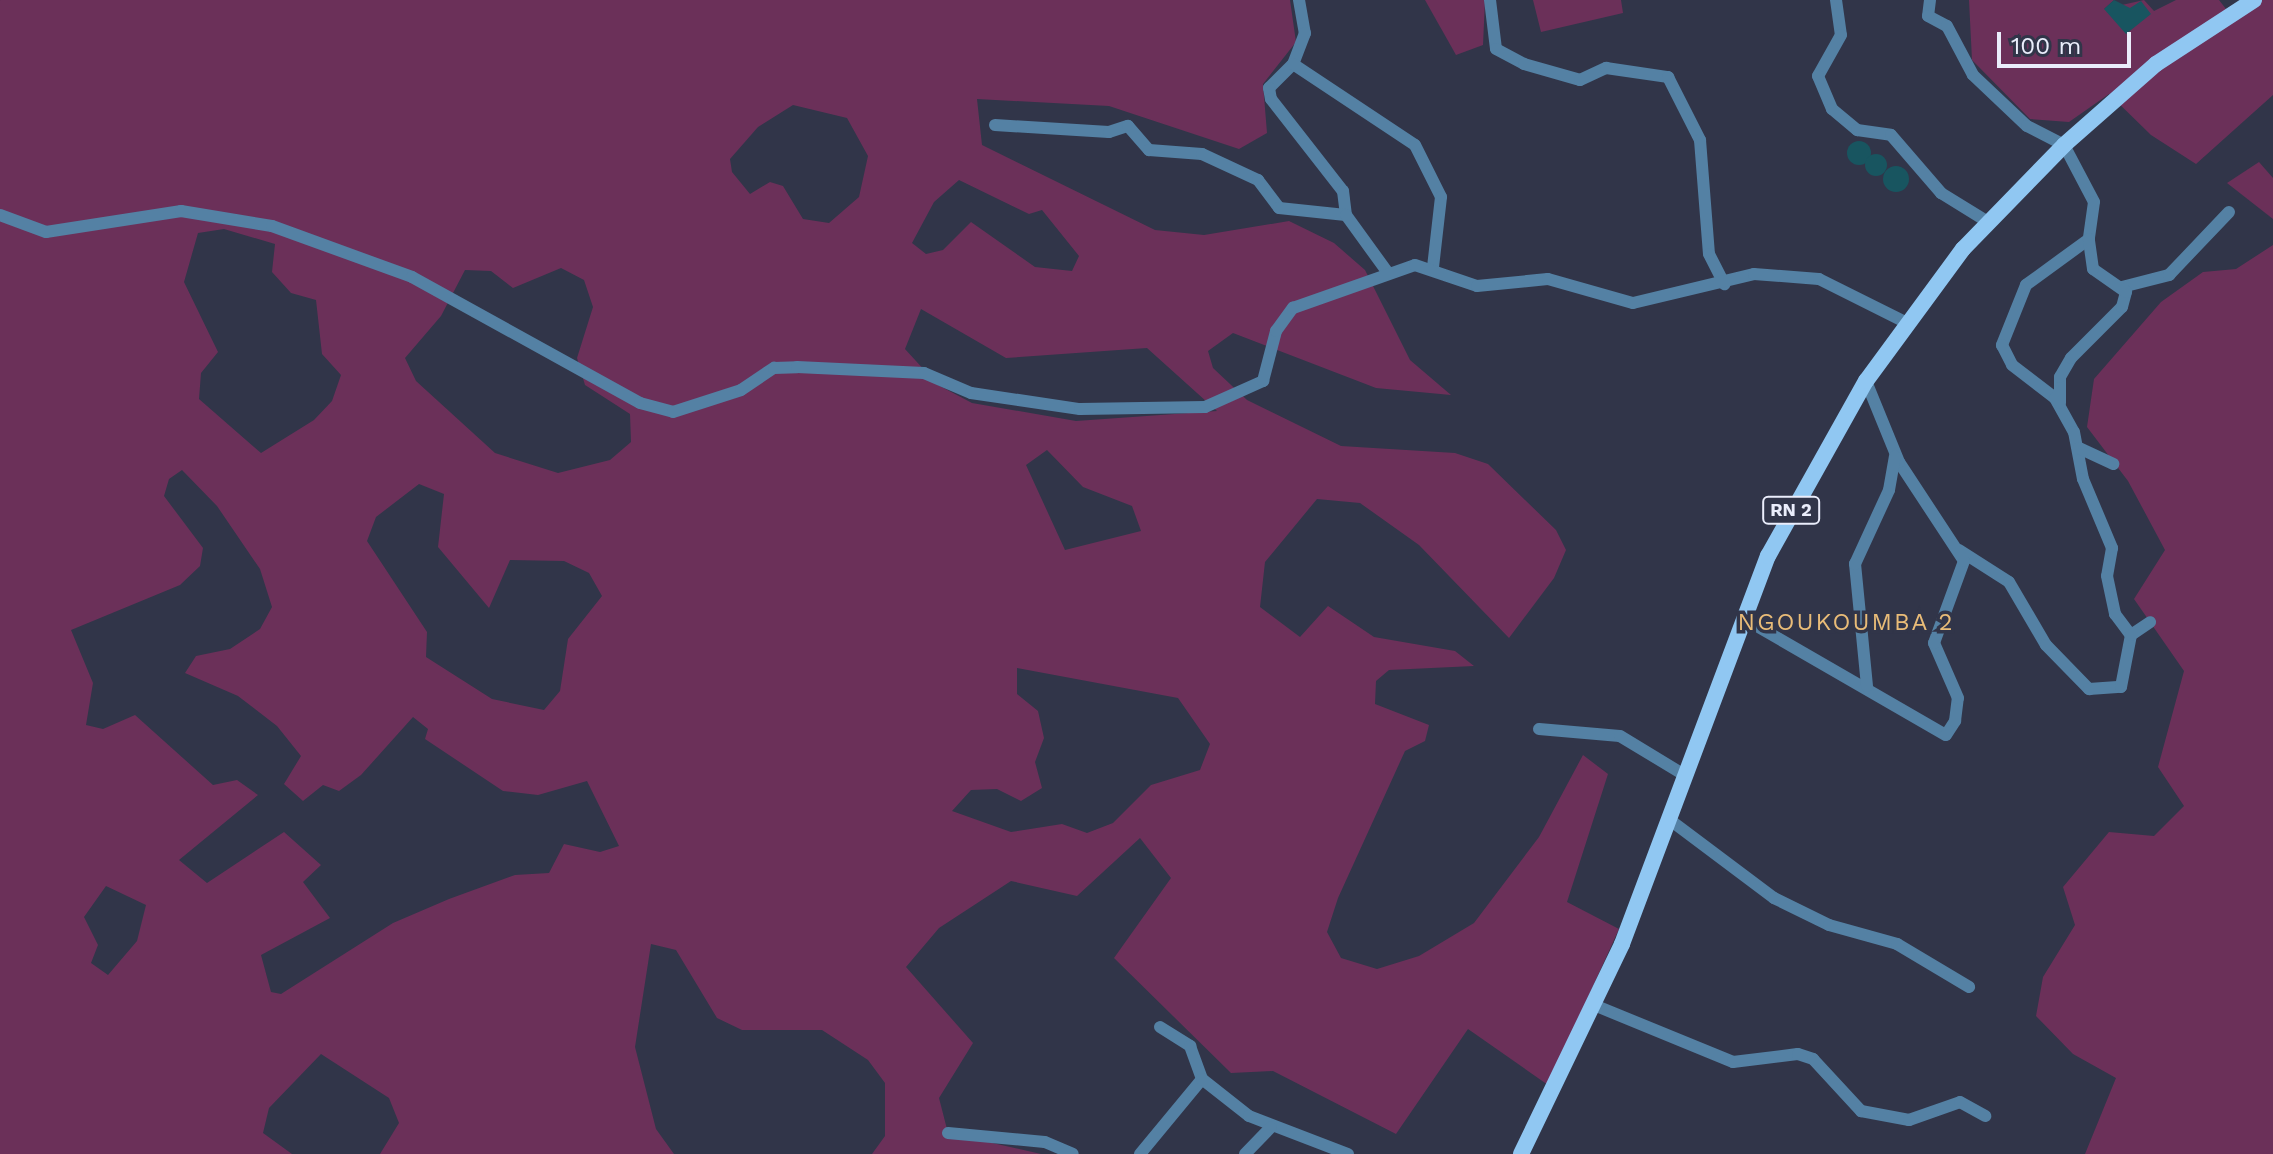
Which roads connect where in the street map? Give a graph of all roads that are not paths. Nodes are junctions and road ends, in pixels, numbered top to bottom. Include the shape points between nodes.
1 (1299, 0) edge
2 (1490, 0) edge
3 (1836, 0) edge
4 (1930, 0) edge
5 (2254, 0) edge
6 (1293, 64) junction
7 (995, 125) dead end
8 (2064, 145) junction
9 (2229, 212) dead end
10 (0, 215) edge
11 (1346, 215) junction
12 (1988, 222) junction
13 (2089, 239) junction
14 (1433, 267) junction
15 (1388, 273) junction
16 (1724, 284) junction
17 (2122, 287) junction
18 (1905, 322) junction
19 (1866, 381) junction
20 (2064, 410) junction
21 (2079, 448) junction
22 (1895, 454) junction
23 (2114, 464) dead end
24 (1958, 550) junction
25 (1743, 618) junction
26 (2150, 622) dead end
27 (2131, 635) junction
28 (1867, 686) junction
29 (1539, 729) dead end
30 (1686, 776) junction
31 (1670, 820) junction
32 (1969, 987) dead end
33 (1594, 1005) junction
34 (1160, 1027) dead end
35 (1202, 1079) junction
36 (1985, 1116) dead end
37 (1271, 1127) junction
38 (948, 1133) dead end
39 (1073, 1154) edge
40 (1140, 1154) edge
41 (1245, 1154) edge
42 (1348, 1154) edge
43 (1521, 1154) edge

1 - 6 street via 1308,20
2 - 16 street via 1496,49 1524,64 1580,80 1606,68 1668,77 1700,140 1709,254
3 - 12 street via 1841,35 1818,76 1832,109 1857,130 1891,135 1941,193
4 - 8 street via 1928,16 1947,26 1973,75 2027,126
5 - 8 main road, RN 2 via 2156,64
6 - 11 street via 1269,88 1271,99 1343,191
6 - 14 street via 1415,145 1441,197
7 - 11 street via 1109,132 1128,126 1149,150 1202,154 1258,180 1279,208
8 - 12 main road, RN 2
8 - 13 street via 2094,202
9 - 17 street via 2169,275
10 - 15 street via 46,232 181,211 272,226 412,277 640,403 673,412 741,390 774,368 797,367 924,373 971,393 1080,409 1205,407 1263,381 1276,331 1293,308
11 - 15 street
12 - 18 main road, RN 2
13 - 17 street via 2093,269
13 - 20 street via 2026,285 2002,345 2012,365
14 - 15 street
14 - 16 street via 1477,286 1548,279 1633,303
16 - 18 street via 1754,274 1819,279
17 - 20 street via 2122,307 2060,377
18 - 19 main road, RN 2
19 - 22 street
19 - 25 main road, RN 2 via 1804,483
20 - 21 street
21 - 23 street
21 - 27 street via 2112,548 2107,576 2115,614
22 - 24 street
22 - 28 street via 1889,490 1855,564 1867,630
24 - 27 street via 2009,582 2046,645 2089,689 2121,687
24 - 28 street via 1960,585 1934,643 1958,698 1950,731 1946,735
25 - 28 street
25 - 30 main road, RN 2
26 - 27 street
29 - 30 street via 1620,736
30 - 31 main road, RN 2
31 - 32 street via 1774,898 1829,925 1897,944
31 - 33 main road, RN 2
33 - 36 street via 1733,1062 1798,1054 1813,1059 1861,1111 1909,1120 1960,1102
33 - 43 main road, RN 2
34 - 35 street via 1190,1046
35 - 37 street
35 - 40 street
37 - 41 street
37 - 42 street
38 - 39 street via 1045,1142

